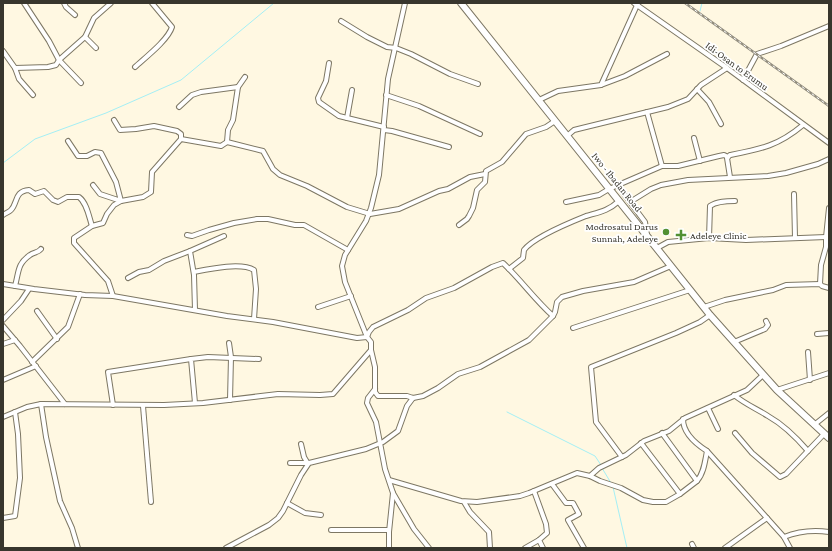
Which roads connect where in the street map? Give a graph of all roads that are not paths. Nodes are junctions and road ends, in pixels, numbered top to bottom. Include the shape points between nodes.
1 (24, 3) edge
2 (64, 3) edge
3 (111, 3) edge
4 (152, 3) edge
5 (406, 3) edge
6 (461, 3) edge
7 (636, 4) edge
8 (75, 15) dead end
9 (341, 21) dead end
10 (829, 26) edge
11 (85, 37) junction
12 (96, 48) dead end
13 (396, 48) junction
14 (3, 51) edge
15 (667, 54) dead end
16 (59, 60) junction
17 (330, 63) dead end
18 (135, 67) dead end
19 (15, 68) junction
20 (727, 68) junction
21 (245, 77) dead end
22 (743, 80) junction
23 (81, 83) dead end
24 (478, 84) dead end
25 (601, 85) junction
26 (238, 87) junction
27 (697, 89) junction
28 (352, 90) dead end
29 (386, 95) junction
30 (33, 96) dead end
31 (538, 100) junction
32 (180, 107) dead end
33 (647, 112) junction
34 (347, 118) junction
35 (114, 120) dead end
36 (555, 121) junction
37 (720, 124) dead end
38 (803, 124) junction
39 (384, 129) junction
40 (480, 134) dead end
41 (567, 136) junction
42 (694, 138) dead end
43 (181, 139) junction
44 (68, 141) dead end
45 (227, 142) junction
46 (829, 143) edge
47 (449, 147) dead end
48 (728, 157) junction
49 (829, 159) edge
50 (700, 161) junction
51 (662, 166) junction
52 (486, 174) junction
53 (730, 178) junction
54 (93, 185) dead end
55 (618, 186) junction
56 (609, 189) junction
57 (794, 194) dead end
58 (121, 201) junction
59 (619, 201) junction
60 (736, 201) dead end
61 (566, 202) dead end
62 (630, 202) junction
63 (829, 208) edge
64 (370, 214) junction
65 (3, 215) edge
66 (829, 219) edge
67 (459, 225) dead end
68 (92, 226) junction
69 (187, 235) dead end
70 (647, 235) junction
71 (224, 236) dead end
72 (826, 237) junction
73 (709, 238) junction
74 (795, 238) junction
75 (657, 248) junction
76 (41, 249) dead end
77 (348, 250) junction
78 (190, 251) junction
79 (671, 266) junction
80 (509, 269) junction
81 (194, 272) junction
82 (128, 278) dead end
83 (3, 284) edge
84 (820, 284) junction
85 (15, 286) junction
86 (829, 288) edge
87 (29, 289) junction
88 (690, 290) junction
89 (80, 294) junction
90 (113, 296) junction
91 (351, 296) junction
92 (318, 307) dead end
93 (704, 307) junction
94 (195, 310) junction
95 (37, 311) dead end
96 (710, 315) junction
97 (553, 316) junction
98 (3, 320) edge
99 (254, 320) junction
100 (766, 321) dead end
101 (3, 326) edge
102 (573, 328) dead end
103 (829, 333) edge
104 (816, 334) dead end
105 (368, 337) junction
106 (57, 339) junction
107 (15, 340) junction
108 (734, 342) junction
109 (3, 344) edge
110 (229, 344) dead end
111 (371, 350) junction
112 (808, 352) dead end
113 (231, 358) junction
114 (191, 359) junction
115 (259, 359) dead end
116 (32, 362) junction
117 (36, 366) junction
118 (828, 373) edge
119 (763, 375) junction
120 (3, 380) edge
121 (810, 380) junction
122 (829, 380) edge
123 (375, 388) junction
124 (777, 390) junction
125 (734, 395) junction
126 (413, 398) junction
127 (230, 400) junction
128 (196, 403) junction
129 (41, 404) junction
130 (65, 404) junction
131 (113, 405) junction
132 (143, 406) junction
133 (708, 408) junction
134 (15, 412) junction
135 (829, 413) edge
136 (3, 417) edge
137 (683, 419) junction
138 (814, 425) junction
139 (718, 430) dead end
140 (735, 432) dead end
141 (662, 433) junction
142 (827, 436) edge
143 (641, 443) junction
144 (301, 444) dead end
145 (380, 444) junction
146 (707, 451) junction
147 (808, 451) junction
148 (622, 457) junction
149 (290, 463) dead end
150 (308, 463) junction
151 (590, 476) junction
152 (389, 480) junction
153 (698, 481) junction
154 (552, 484) junction
155 (534, 491) junction
156 (393, 493) junction
157 (680, 494) junction
158 (151, 502) dead end
159 (464, 502) junction
160 (288, 503) junction
161 (321, 515) dead end
162 (3, 518) edge
163 (767, 518) junction
164 (331, 530) dead end
165 (389, 530) junction
166 (829, 532) edge
167 (784, 537) junction
168 (539, 540) junction
169 (238, 543) junction
170 (78, 548) edge
171 (226, 548) edge
172 (240, 548) edge
173 (389, 548) edge
174 (429, 548) edge
175 (490, 548) edge
176 (525, 548) edge
177 (544, 548) edge
178 (584, 548) edge
179 (725, 548) edge
180 (790, 548) edge

1 - 16 street
2 - 8 street
3 - 11 street via 94,18
4 - 18 street via 172,27 171,31
5 - 13 street
6 - 31 main road, Iwo - Ibadan Road
7 - 20 street, Idi-Osan to Erumu
7 - 25 street
9 - 13 street via 387,48
10 - 22 street via 757,54
11 - 12 street
11 - 16 street
13 - 24 street via 450,74
13 - 29 street
14 - 19 street
15 - 25 street via 625,76
16 - 19 street via 56,65 48,67
16 - 23 street
17 - 34 street via 318,100 334,113
19 - 30 street via 19,79
20 - 22 street, Idi-Osan to Erumu
20 - 27 street
21 - 26 street
22 - 38 street, Idi-Osan to Erumu
25 - 31 street via 558,91
26 - 32 street via 192,95
26 - 45 street
27 - 33 street via 681,103
27 - 37 street via 709,102
28 - 34 street
29 - 39 street
29 - 40 street via 419,106
31 - 36 main road, Iwo - Ibadan Road
33 - 41 street via 574,130
33 - 51 street
34 - 39 street
35 - 43 street via 120,130 154,126 177,131
36 - 41 main road, Iwo - Ibadan Road
36 - 52 street via 526,134 502,162 486,171
38 - 46 street, Idi-Osan to Erumu
38 - 48 street via 765,148
39 - 47 street
39 - 64 street via 379,175
41 - 56 main road, Iwo - Ibadan Road
42 - 50 street
43 - 45 street via 221,146
43 - 58 street via 152,172 152,192 144,197
44 - 58 street via 78,156 101,153 116,182
45 - 64 street via 263,151 273,170 280,175 347,207
48 - 50 street via 724,155
48 - 53 street
49 - 53 street via 786,173
50 - 51 street via 678,166
51 - 55 street
52 - 64 street via 470,177 399,209
52 - 67 street via 485,182 477,190 468,219
53 - 62 street via 688,180 661,185
54 - 58 street via 100,194
55 - 56 street
55 - 62 street
56 - 59 main road, Iwo - Ibadan Road
56 - 61 street via 599,195
57 - 74 street
58 - 68 street via 114,205 103,223
59 - 70 main road, Iwo - Ibadan Road
59 - 80 street via 609,209 584,217 535,240 524,250 523,258
60 - 73 street via 713,203 710,206
62 - 70 street via 645,222
63 - 66 street
64 - 77 street
65 - 68 street via 12,209 17,196 23,191 29,190 35,194 44,191 58,202 67,197 79,196 85,204
66 - 72 street
68 - 90 street via 74,238 74,243 108,281
69 - 77 street via 192,236 234,223 268,219 304,225
70 - 75 main road, Iwo - Ibadan Road
71 - 78 street
72 - 74 street
72 - 84 street
73 - 74 street
73 - 75 street via 668,242
75 - 79 main road, Iwo - Ibadan Road
76 - 85 street via 20,263
77 - 91 street via 342,271
78 - 81 street
78 - 82 street
79 - 88 main road, Iwo - Ibadan Road
79 - 97 street via 634,282 562,297
80 - 97 street
80 - 105 street via 503,263 500,264 454,288 426,298 408,310 372,327
81 - 94 street
81 - 99 street via 237,265 254,270
83 - 85 street
84 - 86 street
84 - 93 street via 786,285
85 - 87 street
87 - 89 street
87 - 98 street
88 - 93 main road, Iwo - Ibadan Road
88 - 102 street
89 - 90 street
89 - 106 street via 68,327
90 - 94 street
91 - 92 street
91 - 105 street
93 - 96 main road, Iwo - Ibadan Road
94 - 99 street
95 - 106 street
96 - 108 main road, Iwo - Ibadan Road
96 - 148 street via 676,333 591,367 596,422
97 - 126 street via 534,336 504,355 458,374 423,396
99 - 105 street via 357,338
100 - 108 street via 768,324 765,329
101 - 107 street
103 - 104 street
105 - 111 street
106 - 116 street
107 - 109 street
107 - 116 street
108 - 119 main road, Iwo - Ibadan Road
110 - 113 street
111 - 123 street via 375,367
111 - 127 street via 333,394 278,394
112 - 121 street
113 - 114 street
113 - 115 street
113 - 127 street
114 - 128 street
114 - 131 street via 108,372
116 - 117 street
117 - 120 street
117 - 130 street
118 - 121 street
118 - 122 street
119 - 124 main road, Iwo - Ibadan Road
119 - 125 street via 752,386
121 - 124 street
123 - 126 street via 378,396
123 - 145 street via 367,403 376,422
124 - 138 main road, Iwo - Ibadan Road
125 - 133 street
125 - 147 street via 796,436
126 - 145 street via 407,406 398,431
127 - 128 street
128 - 132 street
129 - 130 street
129 - 134 street
129 - 170 street via 60,501
130 - 131 street
131 - 132 street
132 - 158 street
133 - 137 street
133 - 139 street
134 - 136 street
134 - 162 street via 20,478 14,516
135 - 138 street
137 - 141 street
137 - 146 street via 684,427 692,439
138 - 142 main road, Iwo - Ibadan Road
140 - 147 street via 752,452 780,477
141 - 143 street
141 - 153 street
142 - 147 street
143 - 148 street
143 - 157 street
144 - 150 street
145 - 150 street
145 - 152 street
146 - 153 street
146 - 163 street
148 - 151 street
149 - 150 street
150 - 160 street
151 - 154 street via 574,474
151 - 157 street via 647,501 666,502
152 - 156 street
152 - 159 street
153 - 157 street
154 - 155 street
154 - 178 street via 566,503 573,503 579,514 568,520
155 - 159 street via 520,496
155 - 168 street via 547,532
156 - 165 street
156 - 174 street via 414,529
159 - 175 street via 489,532
160 - 161 street via 305,513
160 - 169 street via 274,522
163 - 167 street
163 - 179 street
164 - 165 street
165 - 173 street
166 - 167 street via 806,531
167 - 180 street
168 - 176 street
168 - 177 street
169 - 171 street
169 - 172 street

